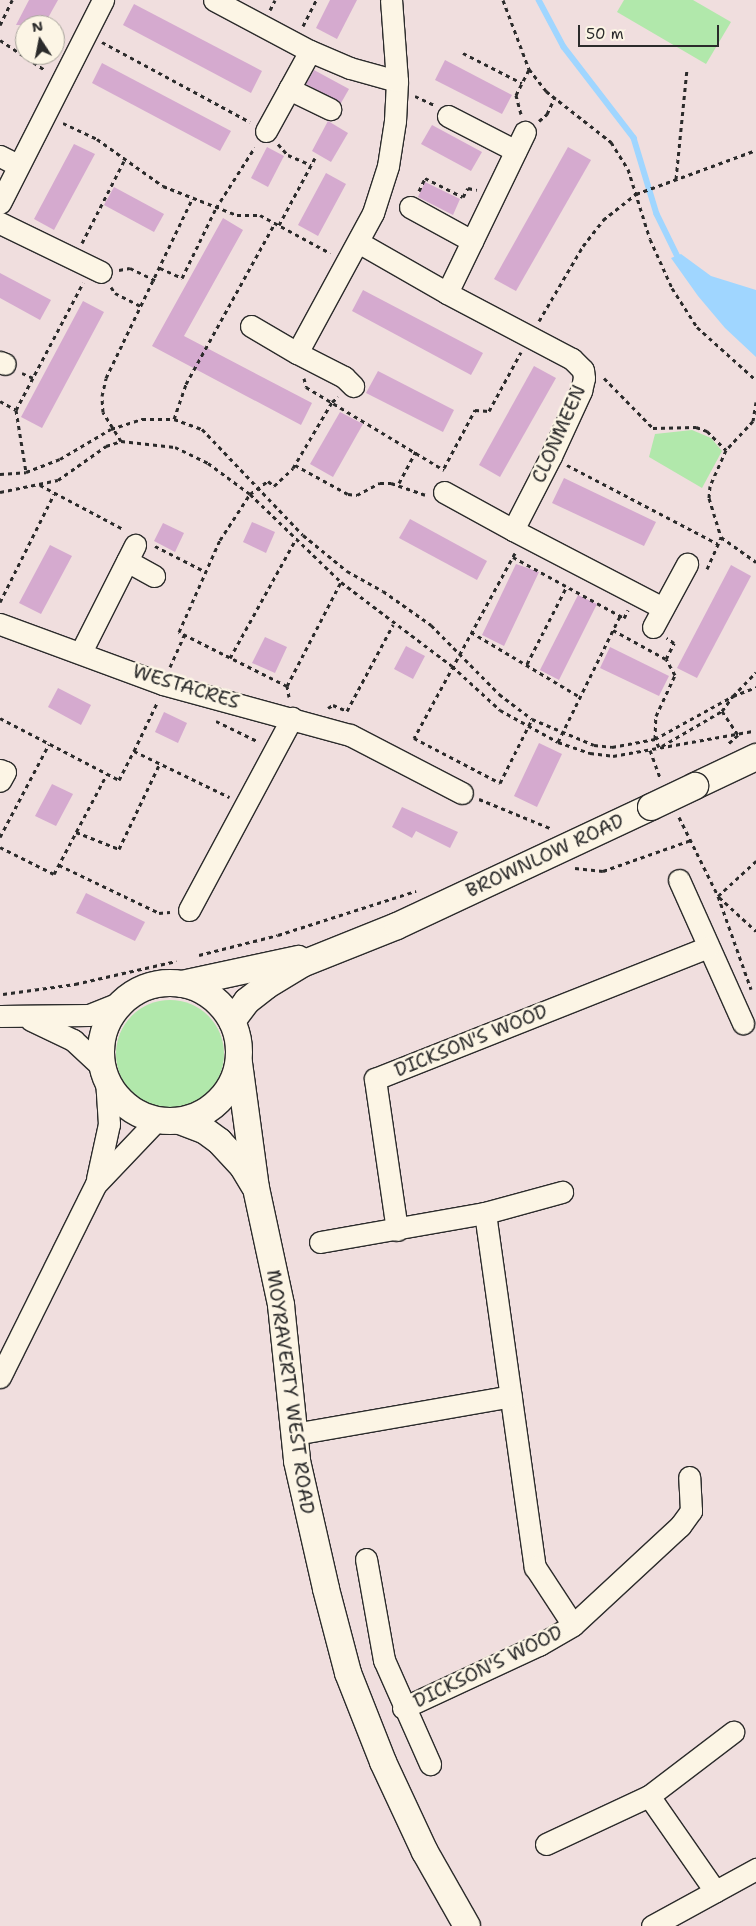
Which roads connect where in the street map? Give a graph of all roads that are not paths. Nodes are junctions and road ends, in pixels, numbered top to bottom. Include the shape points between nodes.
1 (103, 0) edge
2 (214, 0) edge
3 (391, 0) edge
4 (302, 47) junction
5 (397, 84) junction
6 (289, 89) junction
7 (330, 109) dead end
8 (448, 116) road end
9 (266, 131) road end
10 (9, 160) edge
11 (0, 203) edge
12 (410, 207) road end
13 (0, 223) edge
14 (472, 241) junction
15 (358, 242) junction
16 (89, 266) road end
17 (447, 293) junction
18 (251, 326) dead end
19 (297, 353) junction
20 (353, 386) dead end
21 (444, 492) road end
22 (519, 533) junction
23 (687, 564) road end
24 (154, 576) dead end
25 (663, 608) junction
26 (2, 628) edge
27 (653, 628) road end
28 (81, 652) junction
29 (299, 720) junction
30 (756, 757) edge
31 (0, 770) edge
32 (0, 781) edge
33 (462, 793) road end
34 (679, 880) dead end
35 (189, 910) road end
36 (708, 947) junction
37 (333, 952) junction
38 (181, 972) junction
39 (122, 1002) junction
40 (5, 1016) edge
41 (232, 1021) junction
42 (742, 1023) dead end
43 (239, 1062) junction
44 (104, 1073) junction
45 (168, 1121) junction
46 (96, 1184) junction
47 (256, 1188) junction
48 (562, 1192) dead end
49 (484, 1213) junction
50 (398, 1230) junction
51 (320, 1242) dead end
52 (0, 1377) edge
53 (511, 1396) junction
54 (294, 1434) junction
55 (689, 1477) dead end
56 (366, 1559) dead end
57 (573, 1625) junction
58 (403, 1708) junction
59 (733, 1732) dead end
60 (430, 1764) dead end
61 (649, 1796) junction
62 (546, 1844) dead end
63 (756, 1869) edge
64 (715, 1891) junction
65 (467, 1926) edge
66 (652, 1926) edge

1 - 10 street via 44,114
2 - 4 street
3 - 5 street
4 - 5 street
4 - 6 street
5 - 15 street via 388,166 373,213
6 - 7 street
6 - 9 street
8 - 14 street via 521,142
10 - 11 street
12 - 14 street
13 - 16 street
14 - 17 street
15 - 17 street, CLONMEEN
15 - 19 street
17 - 22 street, CLONMEEN via 572,359 583,370 581,391
18 - 19 street
19 - 20 street via 344,377
21 - 22 street
22 - 25 street
23 - 25 street
24 - 28 street via 131,553
25 - 27 street
26 - 28 street, WESTACRES
28 - 29 street, WESTACRES via 163,684
29 - 33 street, WESTACRES via 350,735
29 - 35 street via 245,805
30 - 37 main road, BROWNLOW ROAD, bridge via 580,841
31 - 32 street via 4,772
34 - 36 street
36 - 42 street
36 - 50 street, DICKSON'S WOOD via 375,1079
37 - 38 main road, BROWNLOW ROAD
37 - 41 main road, BROWNLOW ROAD via 266,986 247,1001
38 - 39 main road via 160,984 139,990
38 - 41 main road via 220,1004
39 - 40 street via 89,1015
39 - 44 main road via 103,1032
40 - 44 street via 39,1021 73,1040
41 - 43 main road via 239,1041
43 - 45 main road via 232,1084 219,1102 201,1114
43 - 47 main road, MOYRAVERTY WEST ROAD
44 - 45 main road via 126,1106
44 - 46 street via 109,1124
45 - 46 street
45 - 47 main road, MOYRAVERTY WEST ROAD via 204,1130 219,1141 243,1167
46 - 52 street
47 - 54 main road, MOYRAVERTY WEST ROAD via 281,1305
48 - 49 street
49 - 50 street
49 - 53 street, DICKSON'S WOOD
50 - 51 street
53 - 54 street
53 - 57 street, DICKSON'S WOOD via 534,1567
54 - 65 main road, MOYRAVERTY WEST ROAD via 308,1517 348,1672 383,1762 425,1852
55 - 57 street, DICKSON'S WOOD via 691,1510 680,1526
56 - 58 street, DICKSON'S WOOD via 384,1660
57 - 58 street, DICKSON'S WOOD via 539,1645
58 - 60 street, DICKSON'S WOOD
59 - 61 street
61 - 62 street
61 - 64 street
63 - 64 street
64 - 66 street

